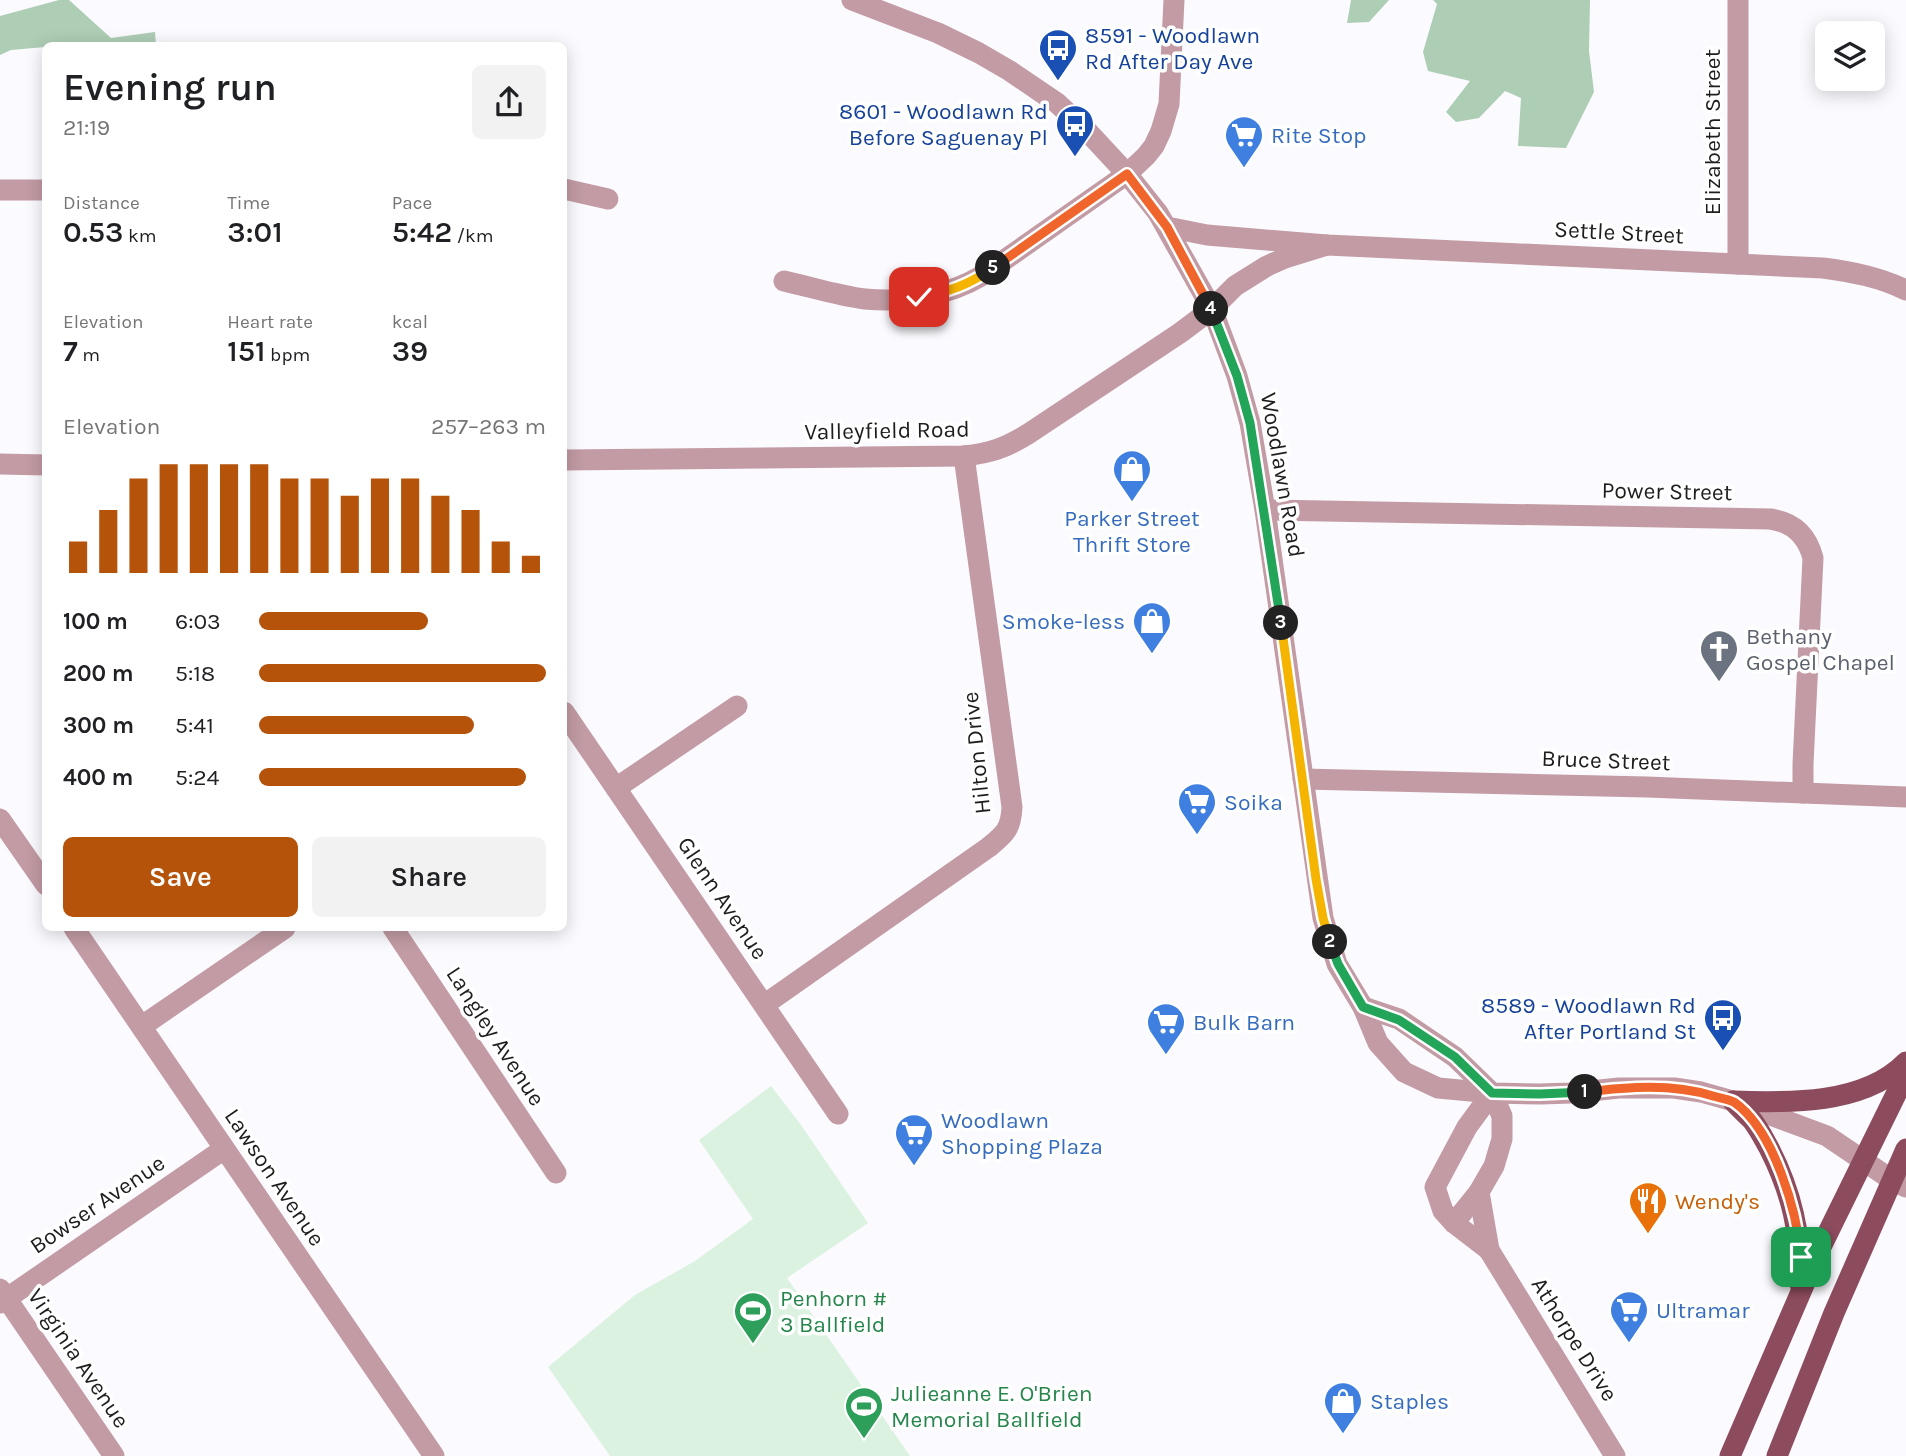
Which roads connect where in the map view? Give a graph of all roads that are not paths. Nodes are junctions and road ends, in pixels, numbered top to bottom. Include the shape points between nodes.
1 (852, 0) edge
2 (1174, 0) edge
3 (1738, 0) edge
4 (1127, 174) junction
5 (0, 190) edge
6 (42, 190) edge
7 (567, 190) edge
8 (608, 199) dead end
9 (1167, 227) junction
10 (1327, 245) junction
11 (1738, 264) junction
12 (784, 281) dead end
13 (1906, 290) edge
14 (1212, 309) junction
15 (964, 456) junction
16 (567, 460) edge
17 (0, 464) edge
18 (42, 465) edge
19 (1265, 510) junction
20 (737, 706) dead end
21 (567, 716) edge
22 (1303, 779) junction
23 (616, 788) junction
24 (1803, 793) junction
25 (1906, 797) edge
26 (0, 819) edge
27 (42, 879) edge
28 (76, 931) edge
29 (281, 931) edge
30 (395, 931) edge
31 (764, 1005) junction
32 (1363, 1007) junction
33 (142, 1026) junction
34 (1906, 1062) edge
35 (1906, 1074) edge
36 (1492, 1093) junction
37 (1733, 1101) junction
38 (838, 1114) dead end
39 (224, 1149) junction
40 (1906, 1149) edge
41 (1863, 1160) junction
42 (556, 1173) dead end
43 (1899, 1184) edge
44 (1479, 1192) junction
45 (1454, 1223) junction
46 (1489, 1250) junction
47 (1799, 1295) junction
48 (2, 1297) edge
49 (114, 1456) edge
50 (434, 1456) edge
51 (1615, 1456) edge
52 (1730, 1456) edge
53 (1777, 1456) edge

1 - 4 street, Woodlawn Road via 938,33 1010,71 1057,103
2 - 4 street via 1168,104 1161,131 1154,146
3 - 11 street, Elizabeth Street
4 - 9 street, Woodlawn Road
4 - 12 street via 966,286 919,297 864,299
5 - 6 street
7 - 8 street
9 - 10 street, Settle Street
9 - 14 street, Woodlawn Road
10 - 11 street, Settle Street
10 - 14 street, Settle Street via 1267,266 1235,286
11 - 13 street, Settle Street via 1860,273
14 - 15 street, Valleyfield Road via 1028,434 987,453
14 - 19 street, Woodlawn Road via 1250,423
15 - 16 street, Valleyfield Road
15 - 31 street, Hilton Drive via 1012,807 1010,825 989,847
17 - 18 street
19 - 22 street, Woodlawn Road
19 - 24 street, Power Street via 1786,523 1801,533 1813,558
20 - 23 street
21 - 23 street, Glenn Avenue
22 - 24 street, Bruce Street
22 - 32 street, Woodlawn Road via 1323,918 1338,964
23 - 31 street, Glenn Avenue
24 - 25 street, Bruce Street
26 - 27 street
28 - 33 street, Lawson Avenue
29 - 33 street
30 - 42 street, Langley Avenue
31 - 38 street, Glenn Avenue
32 - 36 street via 1399,1020 1455,1057
32 - 36 street, Woodlawn Road via 1378,1043 1405,1072 1437,1088
33 - 39 street, Lawson Avenue
34 - 37 main road via 1880,1083 1849,1094 1792,1102
35 - 41 main road
36 - 37 street, Woodlawn Road via 1674,1088
36 - 44 street via 1502,1116 1502,1139
36 - 45 street, Athorpe Drive via 1466,1126 1435,1187 1443,1211
37 - 41 street, Woodlawn Road via 1819,1132
37 - 47 main road via 1753,1121 1779,1167 1798,1229
39 - 48 street, Bowser Avenue
39 - 50 street, Lawson Avenue
40 - 43 main road
41 - 43 street, Woodlawn Road
41 - 47 main road
43 - 53 main road via 1834,1312
44 - 45 street
44 - 46 street, Athorpe Drive
45 - 46 street, Athorpe Drive
46 - 51 street, Athorpe Drive
47 - 52 main road
48 - 49 street, Virginia Avenue

